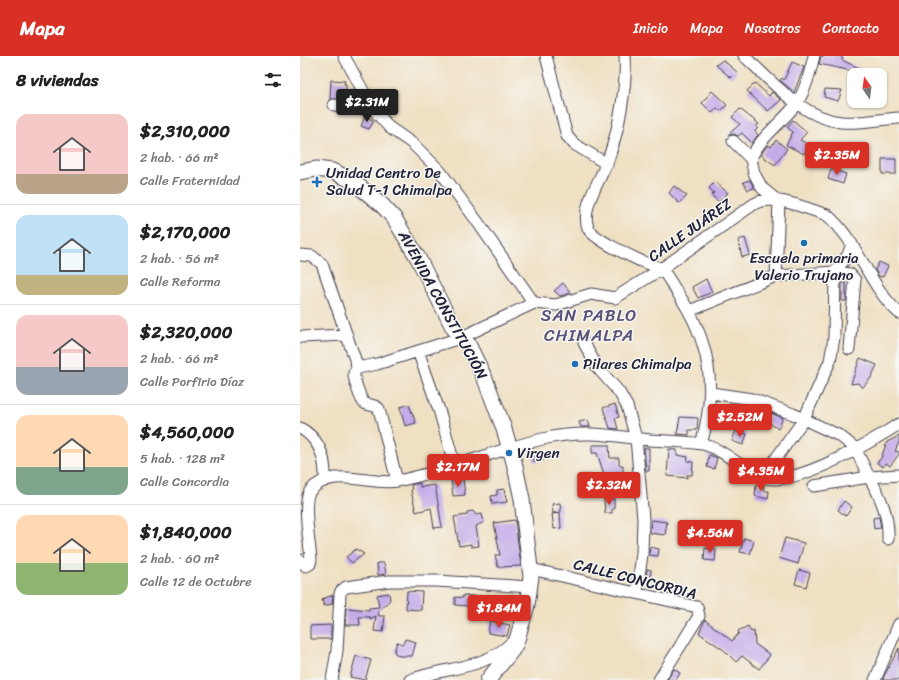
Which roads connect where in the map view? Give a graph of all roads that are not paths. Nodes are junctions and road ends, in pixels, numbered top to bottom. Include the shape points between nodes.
1 (344, 56) edge
2 (546, 56) edge
3 (625, 56) edge
4 (744, 56) edge
5 (814, 56) edge
6 (797, 103) junction
7 (334, 105) dead end
8 (373, 109) junction
9 (899, 118) edge
10 (733, 140) dead end
11 (751, 159) junction
12 (607, 164) junction
13 (300, 172) edge
14 (779, 202) junction
15 (852, 244) junction
16 (300, 255) edge
17 (661, 269) junction
18 (835, 272) junction
19 (776, 276) junction
20 (534, 304) junction
21 (690, 311) junction
22 (899, 313) edge
23 (347, 335) junction
24 (300, 337) edge
25 (460, 338) junction
26 (584, 343) dead end
27 (849, 350) dead end
28 (418, 351) junction
29 (358, 368) junction
30 (711, 392) junction
31 (804, 418) junction
32 (899, 424) edge
33 (300, 428) edge
34 (636, 438) junction
35 (701, 444) junction
36 (510, 448) junction
37 (855, 448) junction
38 (455, 467) junction
39 (869, 476) junction
40 (899, 476) edge
41 (763, 477) junction
42 (326, 481) junction
43 (397, 481) junction
44 (814, 486) dead end
45 (888, 539) dead end
46 (300, 560) edge
47 (531, 569) junction
48 (530, 587) junction
49 (637, 592) junction
50 (899, 624) edge
51 (518, 636) junction
52 (332, 680) edge
53 (410, 680) edge
54 (488, 680) edge
55 (659, 680) edge
56 (875, 680) edge

1 - 8 street
2 - 12 street via 567,136 578,147
3 - 12 street via 624,96
4 - 6 street
5 - 6 street via 809,77
6 - 9 street via 814,114 843,123
6 - 11 street via 757,148
7 - 8 street
8 - 20 street via 390,128 413,144 440,171
10 - 11 street
11 - 14 street via 754,173 762,188
12 - 17 street via 586,209 585,216 590,231 643,262
13 - 25 main road, AVENIDA CONSTITUCIÓN via 316,169 351,180 388,210 400,226
14 - 15 street, CALLE JUÁREZ via 827,215 840,226
14 - 17 street, CALLE JUÁREZ via 757,202
14 - 19 street
15 - 18 street via 848,255
15 - 22 street, CALLE JUÁREZ via 885,298
16 - 23 street via 312,256 322,264
17 - 20 street, CALLE JUÁREZ via 615,298 591,294 556,305
17 - 21 street
18 - 19 street
18 - 27 street via 850,274 855,280
18 - 31 street via 832,352 827,369
19 - 21 street
20 - 25 street, CALLE JUÁREZ
21 - 30 street via 702,343
23 - 24 street
23 - 29 street
25 - 28 street, CALLE JUÁREZ
25 - 36 main road, AVENIDA CONSTITUCIÓN via 468,344 480,368
26 - 34 street via 598,367 619,392 632,420
28 - 29 street, CALLE JUÁREZ
28 - 38 street via 440,413
29 - 43 street via 354,376 361,400 379,409
30 - 31 street via 752,399
30 - 35 street via 709,417
31 - 37 street via 840,436
31 - 41 street
32 - 37 street
33 - 42 street via 311,435 318,444 326,466
34 - 35 street
34 - 36 street via 596,433 549,438
34 - 49 street via 643,519
35 - 41 street via 723,452
36 - 38 street
36 - 47 main road, AVENIDA CONSTITUCIÓN via 522,499
37 - 39 street
37 - 41 street via 803,472 782,478
38 - 43 street via 427,477
39 - 40 street
39 - 44 street
39 - 45 street via 886,514
42 - 43 street via 333,478
42 - 46 street via 308,494 311,560 306,566
47 - 48 main road, AVENIDA CONSTITUCIÓN
47 - 49 street, CALLE CONCORDIA
48 - 51 main road, AVENIDA CONSTITUCIÓN
48 - 52 street via 437,581 382,582 346,587 341,591 338,650
49 - 55 street, CALLE CONCORDIA via 697,607 699,611 699,616
50 - 56 street
51 - 53 street via 503,651 486,660
51 - 54 main road, AVENIDA CONSTITUCIÓN via 512,650

